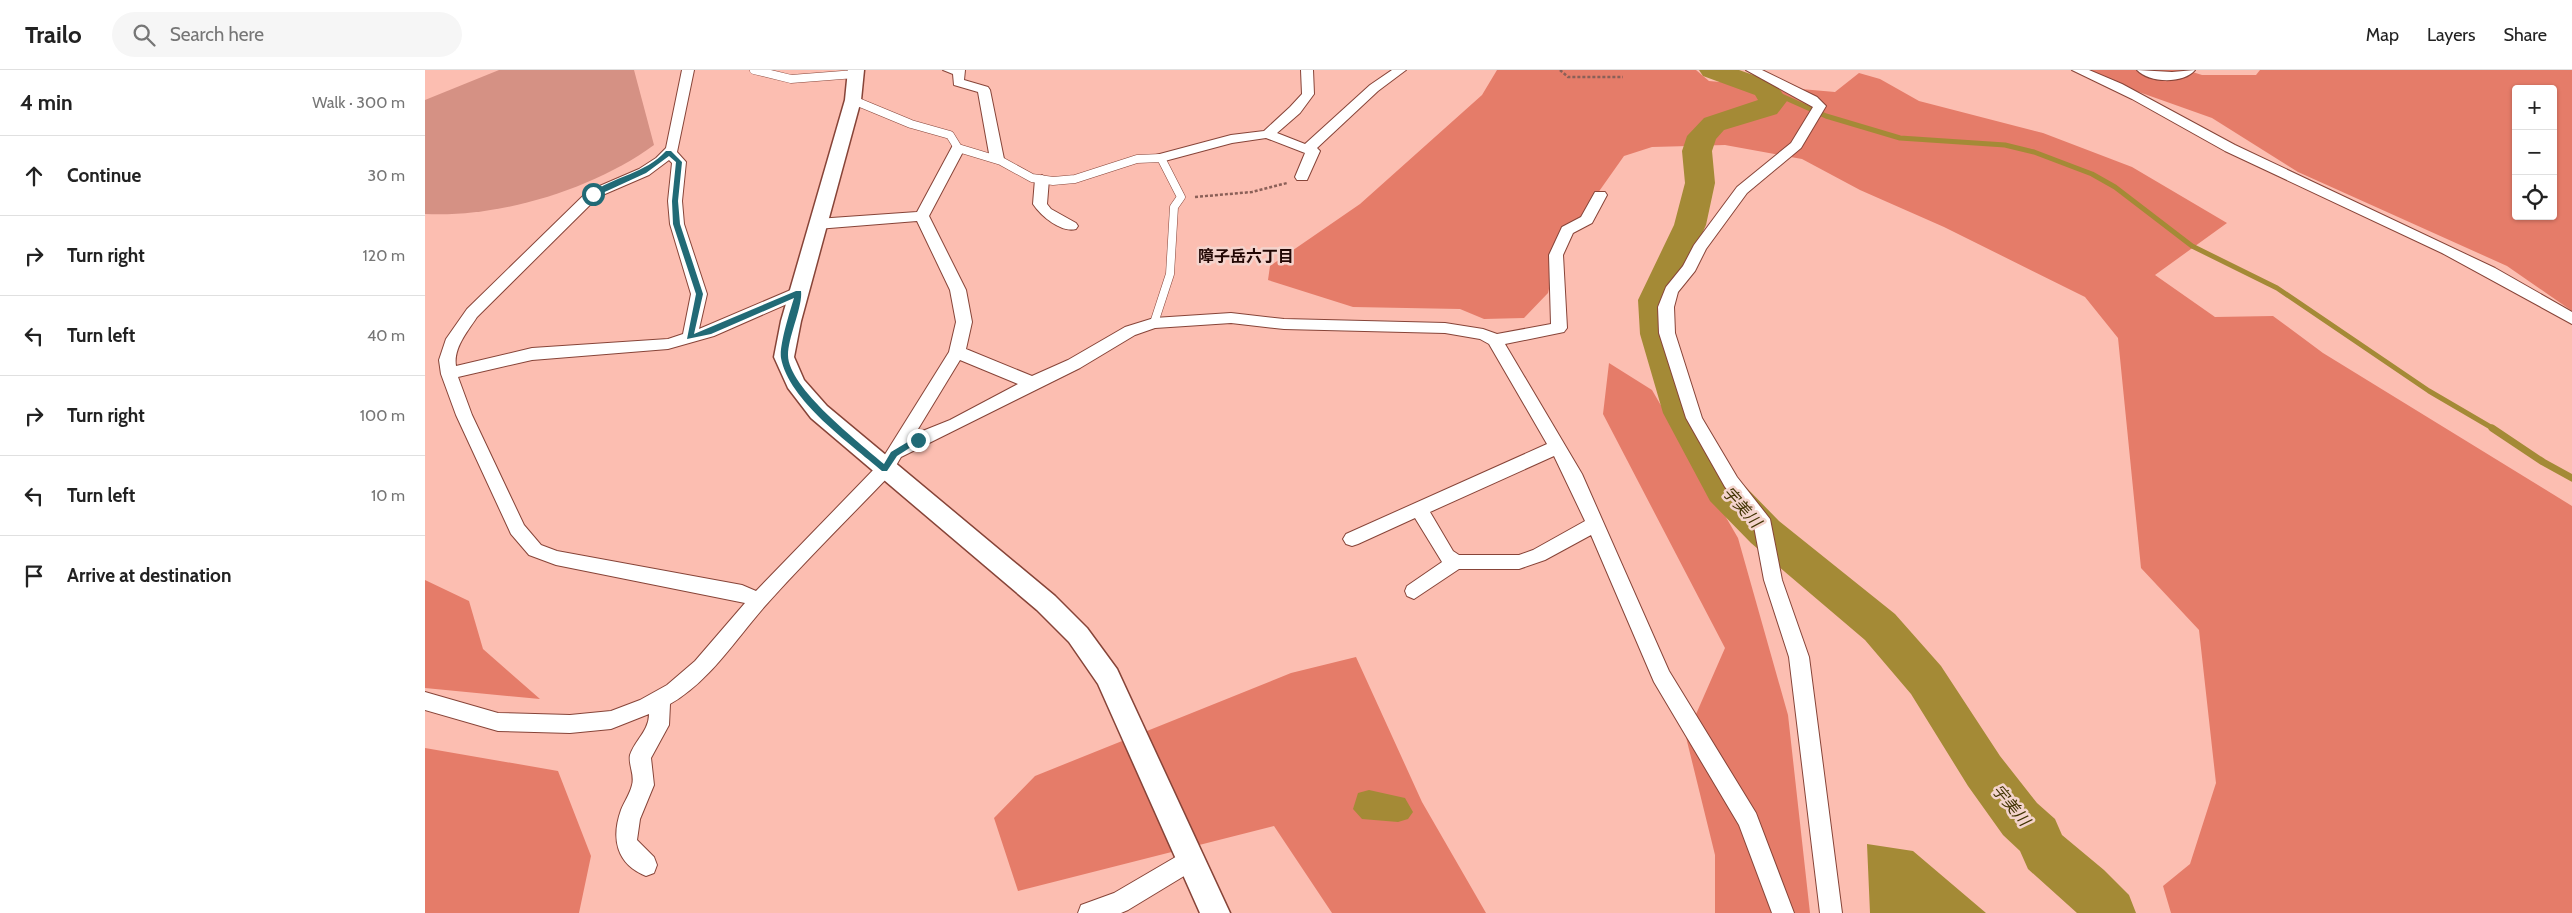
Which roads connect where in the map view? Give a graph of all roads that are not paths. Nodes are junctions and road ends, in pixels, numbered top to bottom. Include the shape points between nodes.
1 (689, 70) edge
2 (754, 70) edge
3 (949, 70) edge
4 (1307, 70) edge
5 (1400, 70) edge
6 (1751, 70) edge
7 (2078, 70) edge
8 (2143, 70) edge
9 (2189, 70) edge
10 (856, 72) edge
11 (853, 100) junction
12 (1268, 134) junction
13 (958, 148) junction
14 (1308, 149) junction
15 (669, 152) junction
16 (1161, 158) junction
17 (997, 159) junction
18 (1301, 177) road end
19 (1042, 179) junction
20 (1599, 195) dead end
21 (922, 216) junction
22 (817, 224) junction
23 (1071, 226) dead end
24 (799, 293) junction
25 (2572, 319) edge
26 (1154, 323) junction
27 (690, 337) junction
28 (1495, 340) junction
29 (957, 352) junction
30 (449, 374) junction
31 (1032, 384) junction
32 (1557, 447) junction
33 (889, 461) junction
34 (1419, 509) junction
35 (1595, 524) junction
36 (1352, 539) dead end
37 (1456, 562) junction
38 (1414, 591) dead end
39 (759, 600) junction
40 (660, 698) junction
41 (425, 701) edge
42 (1191, 859) junction
43 (646, 865) dead end
44 (1089, 913) edge
45 (1215, 913) edge
46 (1783, 913) edge
47 (1831, 913) edge

1 - 15 street
2 - 10 lane via 769,78 788,81
3 - 17 street via 959,71 958,82 984,90
4 - 12 street via 1308,94
5 - 14 street via 1374,88
6 - 47 street via 1820,106 1796,145 1742,190 1699,248 1690,268 1671,292 1666,307 1667,333 1694,418 1731,482 1761,519 1773,580 1799,657
7 - 25 street via 2101,78 2227,147 2489,269
8 - 9 street via 2162,76 2180,76
10 - 11 street
11 - 13 lane via 950,136
11 - 22 street
12 - 14 street
12 - 16 street via 1231,139
13 - 17 lane
13 - 21 street
14 - 18 street via 1313,151
15 - 27 street via 679,162 675,201 677,224 699,294
15 - 30 street via 644,172 593,194 472,313 454,339 447,360
16 - 19 lane via 1137,159 1075,179
16 - 26 lane via 1178,184 1181,197 1174,207 1170,274
17 - 19 lane via 1032,178
19 - 23 street via 1040,204 1046,212
20 - 28 street via 1587,220 1567,230 1556,255 1559,328
21 - 22 street
21 - 29 street via 958,290 964,322
22 - 24 street
24 - 27 street
24 - 33 street via 784,357 795,383 819,412
26 - 28 street via 1231,318 1284,324 1445,328 1483,334
26 - 31 street via 1131,331
27 - 30 street via 650,346 532,354
28 - 32 street
29 - 31 street
29 - 33 street
30 - 39 street via 464,415 517,529 535,550 557,558 742,593
31 - 33 street via 918,440
32 - 34 street
32 - 35 street
33 - 39 street
33 - 42 street via 1079,634 1108,677
34 - 36 street
34 - 37 street via 1447,556
35 - 37 street via 1539,555 1519,562
35 - 46 street via 1661,676 1748,820
37 - 38 street
39 - 40 street via 702,667
40 - 41 street via 611,720 570,724 498,722
40 - 43 street via 659,725 640,756 645,776 641,794 629,818 625,842
42 - 44 street via 1120,902
42 - 45 street

